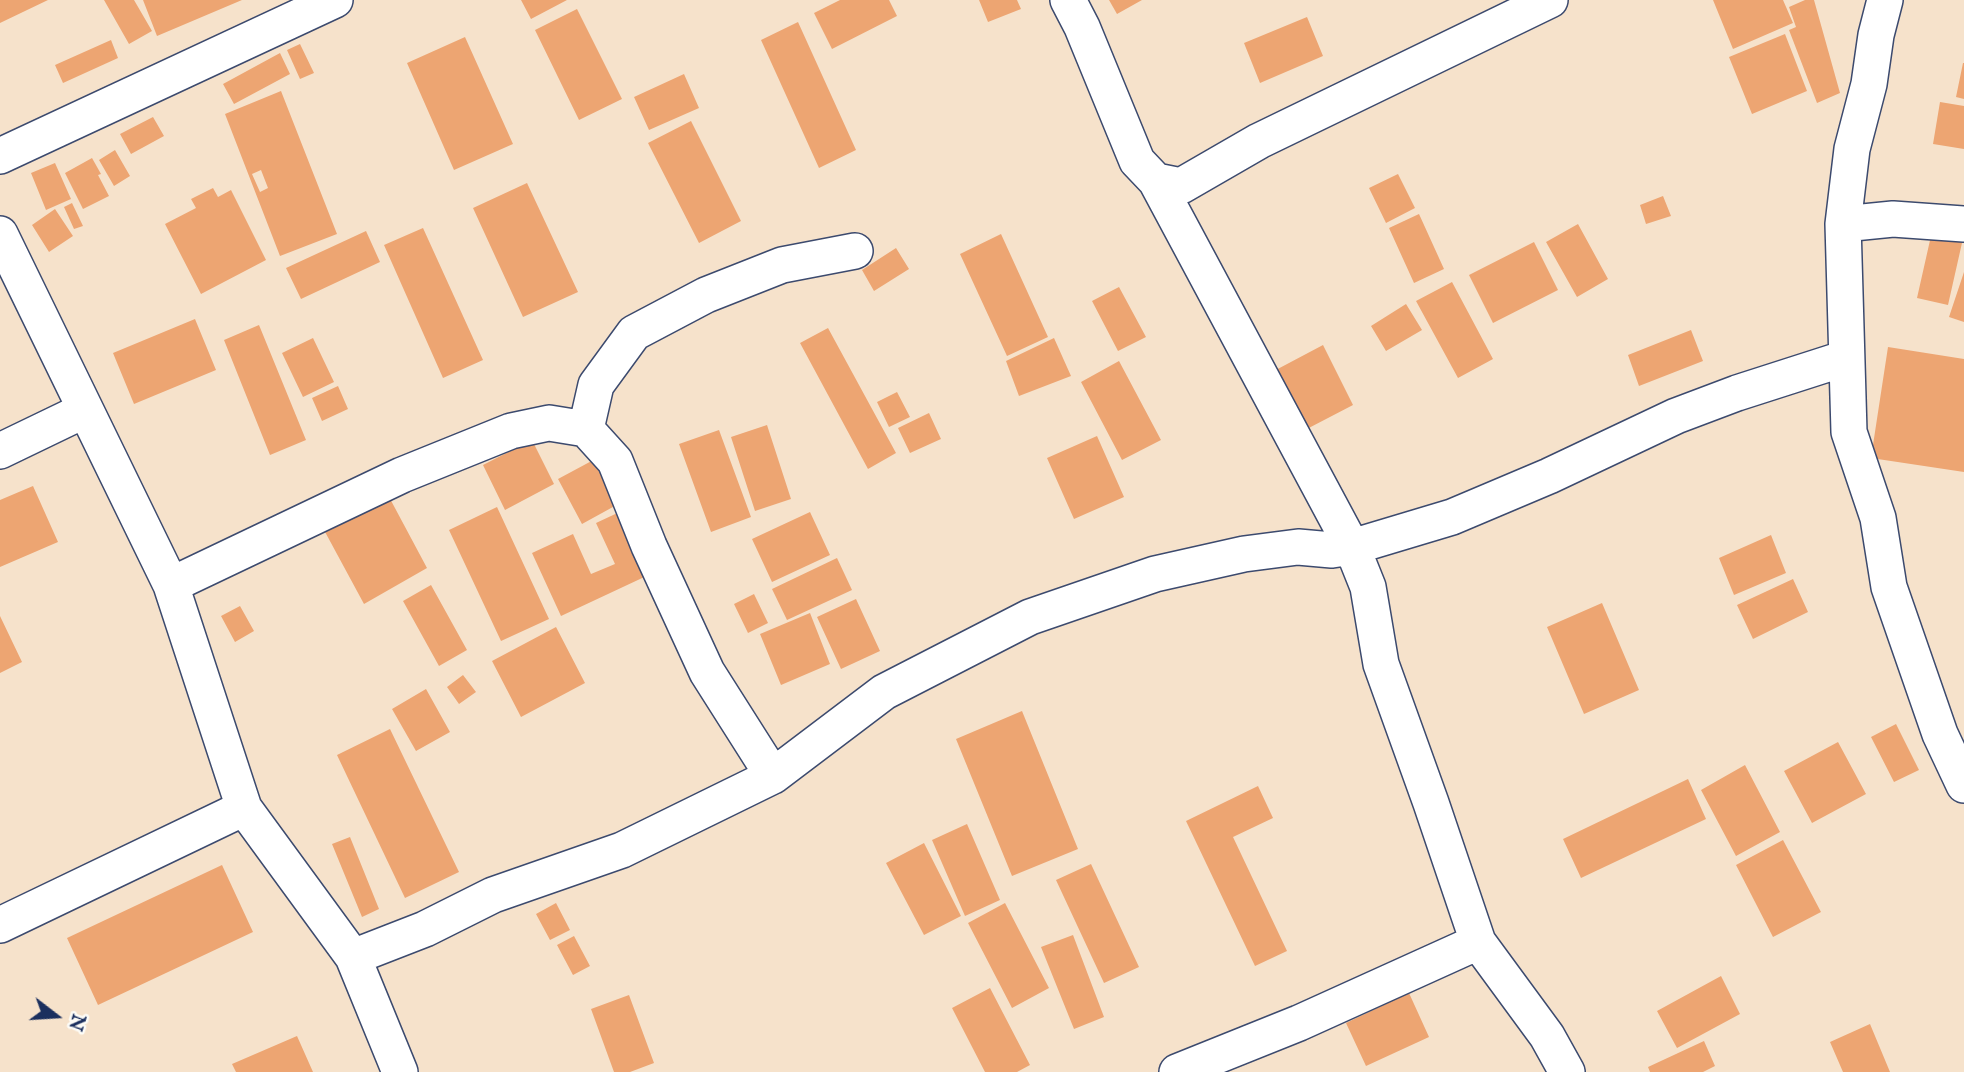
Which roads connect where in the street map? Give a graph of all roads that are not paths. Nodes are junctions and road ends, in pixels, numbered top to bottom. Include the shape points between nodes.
1 (335, 0) edge
2 (1068, 0) edge
3 (1550, 0) edge
4 (1858, 0) edge
5 (1885, 0) edge
6 (1876, 34) junction
7 (0, 156) edge
8 (1156, 181) junction
9 (1843, 224) junction
10 (1964, 224) edge
11 (0, 234) edge
12 (855, 251) dead end
13 (1846, 358) junction
14 (85, 410) junction
15 (586, 429) junction
16 (0, 451) edge
17 (1352, 547) junction
18 (171, 585) junction
19 (773, 776) junction
20 (1964, 785) edge
21 (244, 808) junction
22 (0, 926) edge
23 (1478, 942) junction
24 (353, 957) junction
25 (400, 1072) edge
26 (1177, 1072) edge
27 (1567, 1072) edge

1 - 7 street
2 - 8 street via 1138,161
3 - 8 street via 1259,141 1181,186
4 - 6 street
5 - 6 street
6 - 9 street via 1869,85 1852,149
8 - 17 street
9 - 10 street via 1893,219
9 - 13 street
11 - 14 street
12 - 15 street via 782,265 706,295 634,333 596,385
13 - 17 street via 1676,416 1452,517
13 - 20 street via 1849,432 1878,518 1889,587 1940,734
14 - 16 street
14 - 18 street
15 - 18 street via 549,423 511,430 402,475
15 - 19 street via 615,461 708,672
17 - 19 street via 1244,554 1155,574 1030,617 884,692
17 - 23 street via 1368,587 1381,664
18 - 21 street
19 - 24 street via 622,850 493,895 425,929
21 - 22 street
21 - 24 street
23 - 26 street
23 - 27 street via 1547,1036
24 - 25 street

